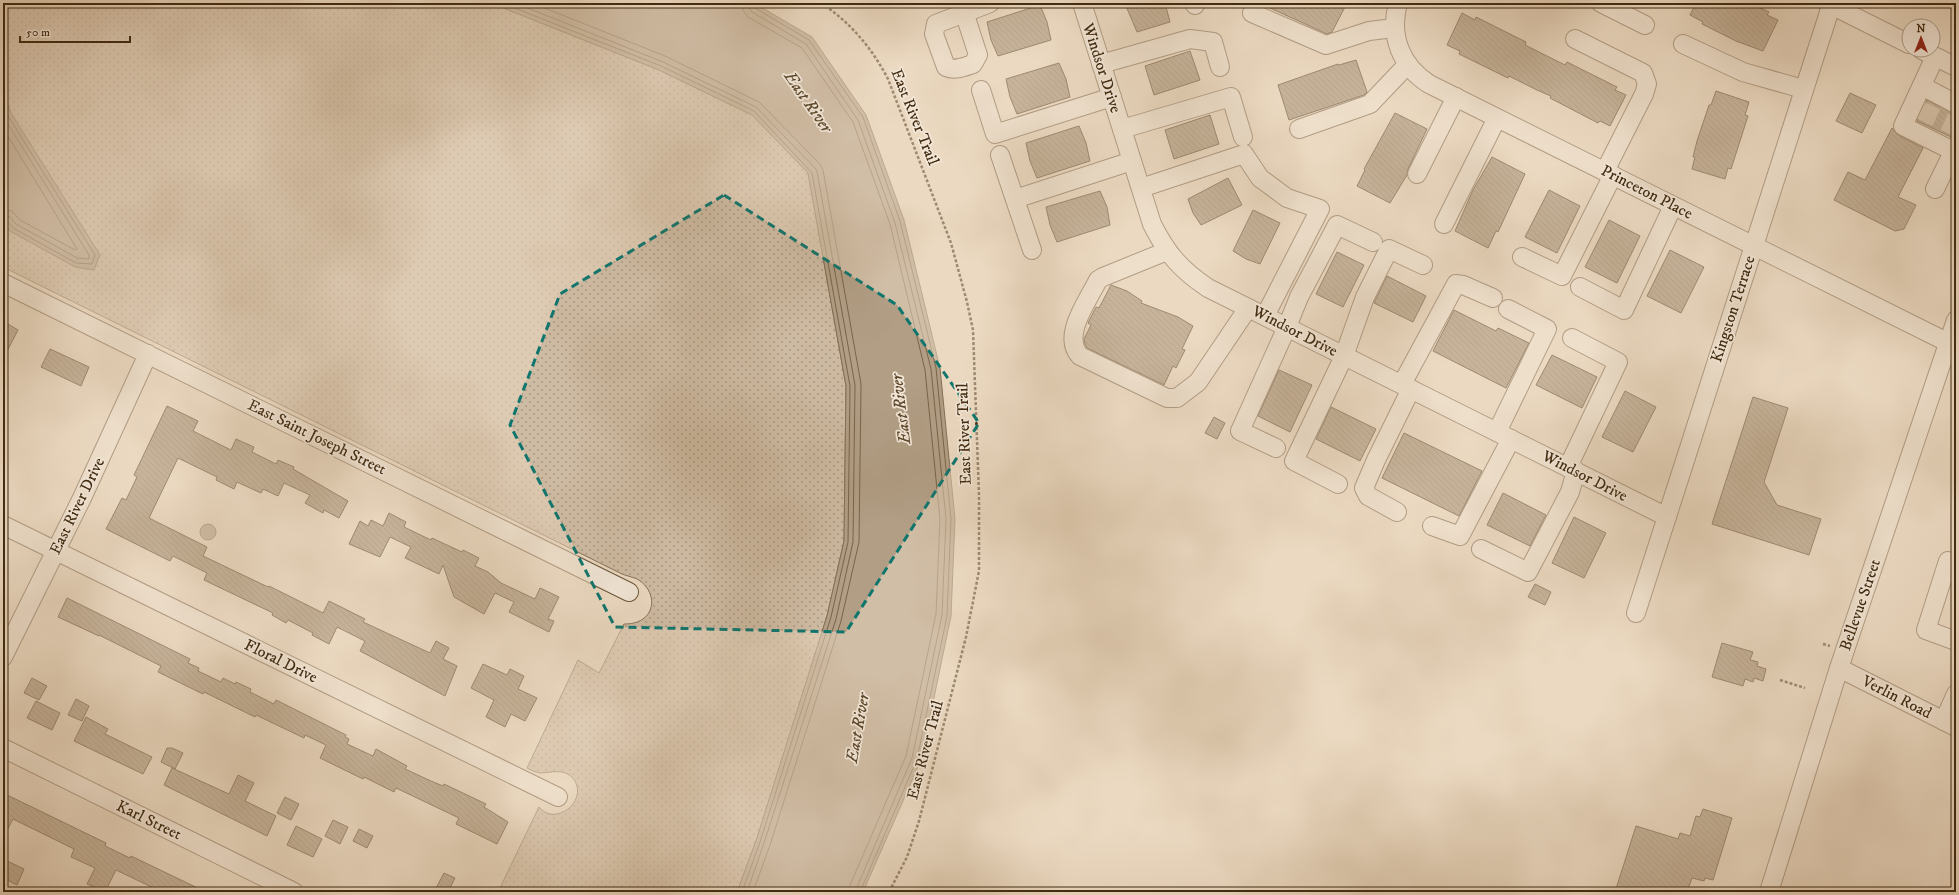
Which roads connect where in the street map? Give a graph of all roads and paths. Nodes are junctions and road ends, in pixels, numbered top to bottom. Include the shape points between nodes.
1 (821, 3) edge
2 (990, 3) edge
3 (1082, 3) edge
4 (1398, 3) edge
5 (1601, 3) edge
6 (1830, 4) edge
7 (964, 12) dead end
8 (1252, 12) dead end
9 (1645, 26) dead end
10 (1394, 28) junction
11 (1576, 39) dead end
12 (1901, 40) edge
13 (1683, 44) dead end
14 (1927, 58) edge
15 (1938, 58) edge
16 (1101, 64) junction
17 (1407, 65) junction
18 (1220, 67) dead end
19 (1956, 67) edge
20 (1922, 86) junction
21 (1803, 89) junction
22 (981, 90) dead end
23 (1112, 97) junction
24 (1456, 97) junction
25 (1956, 104) edge
26 (1498, 118) junction
27 (1122, 129) junction
28 (1299, 129) dead end
29 (1243, 137) dead end
30 (1955, 148) edge
31 (1000, 155) dead end
32 (1132, 161) junction
33 (1609, 173) junction
34 (1417, 174) dead end
35 (1141, 188) junction
36 (1935, 189) dead end
37 (1015, 199) junction
38 (1673, 206) junction
39 (1444, 224) dead end
40 (1373, 242) dead end
41 (1753, 246) junction
42 (1032, 250) dead end
43 (1167, 251) junction
44 (1522, 257) dead end
45 (1423, 265) dead end
46 (3, 283) edge
47 (1580, 286) dead end
48 (1493, 298) dead end
49 (1248, 308) junction
50 (1508, 308) dead end
51 (1265, 316) junction
52 (1956, 320) edge
53 (1287, 327) junction
54 (1572, 338) dead end
55 (1949, 343) junction
56 (148, 354) junction
57 (1344, 356) junction
58 (1406, 387) junction
59 (1504, 436) junction
60 (1276, 448) dead end
61 (1572, 469) junction
62 (1338, 484) dead end
63 (1397, 512) dead end
64 (1667, 517) junction
65 (3, 525) edge
66 (1432, 526) dead end
67 (1481, 549) dead end
68 (56, 550) junction
69 (1948, 561) dead end
70 (629, 592) dead end
71 (1636, 613) dead end
72 (1956, 641) edge
73 (3, 657) edge
74 (1839, 668) junction
75 (1780, 680) dead end
76 (1805, 688) dead end
77 (1956, 694) edge
78 (1950, 724) edge
79 (3, 748) edge
80 (558, 797) dead end
81 (294, 892) edge
82 (889, 892) edge
83 (1769, 892) edge

1 - 82 path, East River Trail via 841,18 864,42 888,79 951,243 973,330 978,571 966,638 919,821 906,857
2 - 7 street
3 - 16 street, Windsor Drive
4 - 10 street, Princeton Place
5 - 9 street
6 - 12 street
6 - 21 street, Kingston Terrace
8 - 10 street via 1326,45 1369,31
10 - 17 street, Princeton Place via 1396,42
11 - 33 street via 1643,73 1647,84
13 - 21 street via 1743,72
14 - 20 street
15 - 19 street
16 - 18 street via 1190,39 1213,42
16 - 23 street, Windsor Drive
17 - 24 street, Princeton Place via 1420,78
17 - 28 street via 1370,104
20 - 25 street
20 - 30 street via 1916,108 1903,126
21 - 41 street, Kingston Terrace
22 - 23 street via 995,134
23 - 27 street, Windsor Drive
24 - 26 street, Princeton Place
24 - 34 street
26 - 33 street, Princeton Place
26 - 39 street
27 - 29 street via 1231,97
27 - 32 street, Windsor Drive
30 - 36 street
31 - 37 street
32 - 35 street, Windsor Drive
32 - 37 street
33 - 38 street, Princeton Place
33 - 44 street via 1562,276
35 - 43 street, Windsor Drive via 1152,224
35 - 51 street via 1244,154 1260,178 1287,198 1320,209
37 - 42 street
38 - 41 street, Princeton Place
38 - 47 street via 1624,310
40 - 53 street via 1337,226 1299,297
41 - 55 street, Princeton Place
41 - 64 street, Kingston Terrace
43 - 49 street, Windsor Drive via 1190,276
43 - 49 street via 1098,280 1073,330 1072,344 1080,356 1167,398 1177,398 1198,382
45 - 57 street via 1389,249 1365,297
46 - 56 street, East Saint Joseph Street
48 - 58 street via 1456,284
49 - 51 street, Windsor Drive
50 - 59 street via 1547,329
51 - 53 street, Windsor Drive
52 - 55 street, Bellevue Street
53 - 57 street, Windsor Drive
53 - 60 street via 1240,431
54 - 61 street via 1618,362
55 - 74 street, Bellevue Street
56 - 68 street, East River Drive
56 - 70 street, East Saint Joseph Street
57 - 58 street, Windsor Drive
57 - 62 street via 1294,461
58 - 59 street, Windsor Drive
58 - 63 street via 1364,488 1368,496
59 - 61 street, Windsor Drive
59 - 66 street via 1460,536
61 - 64 street, Windsor Drive
61 - 67 street via 1570,492 1528,572
64 - 71 street, Kingston Terrace
65 - 68 street, Floral Drive
68 - 73 street, East River Drive
68 - 80 street, Floral Drive
69 - 72 street via 1926,630
74 - 78 street, Verlin Road
74 - 83 street, Bellevue Street
75 - 76 path
77 - 78 street
79 - 81 street, Karl Street

